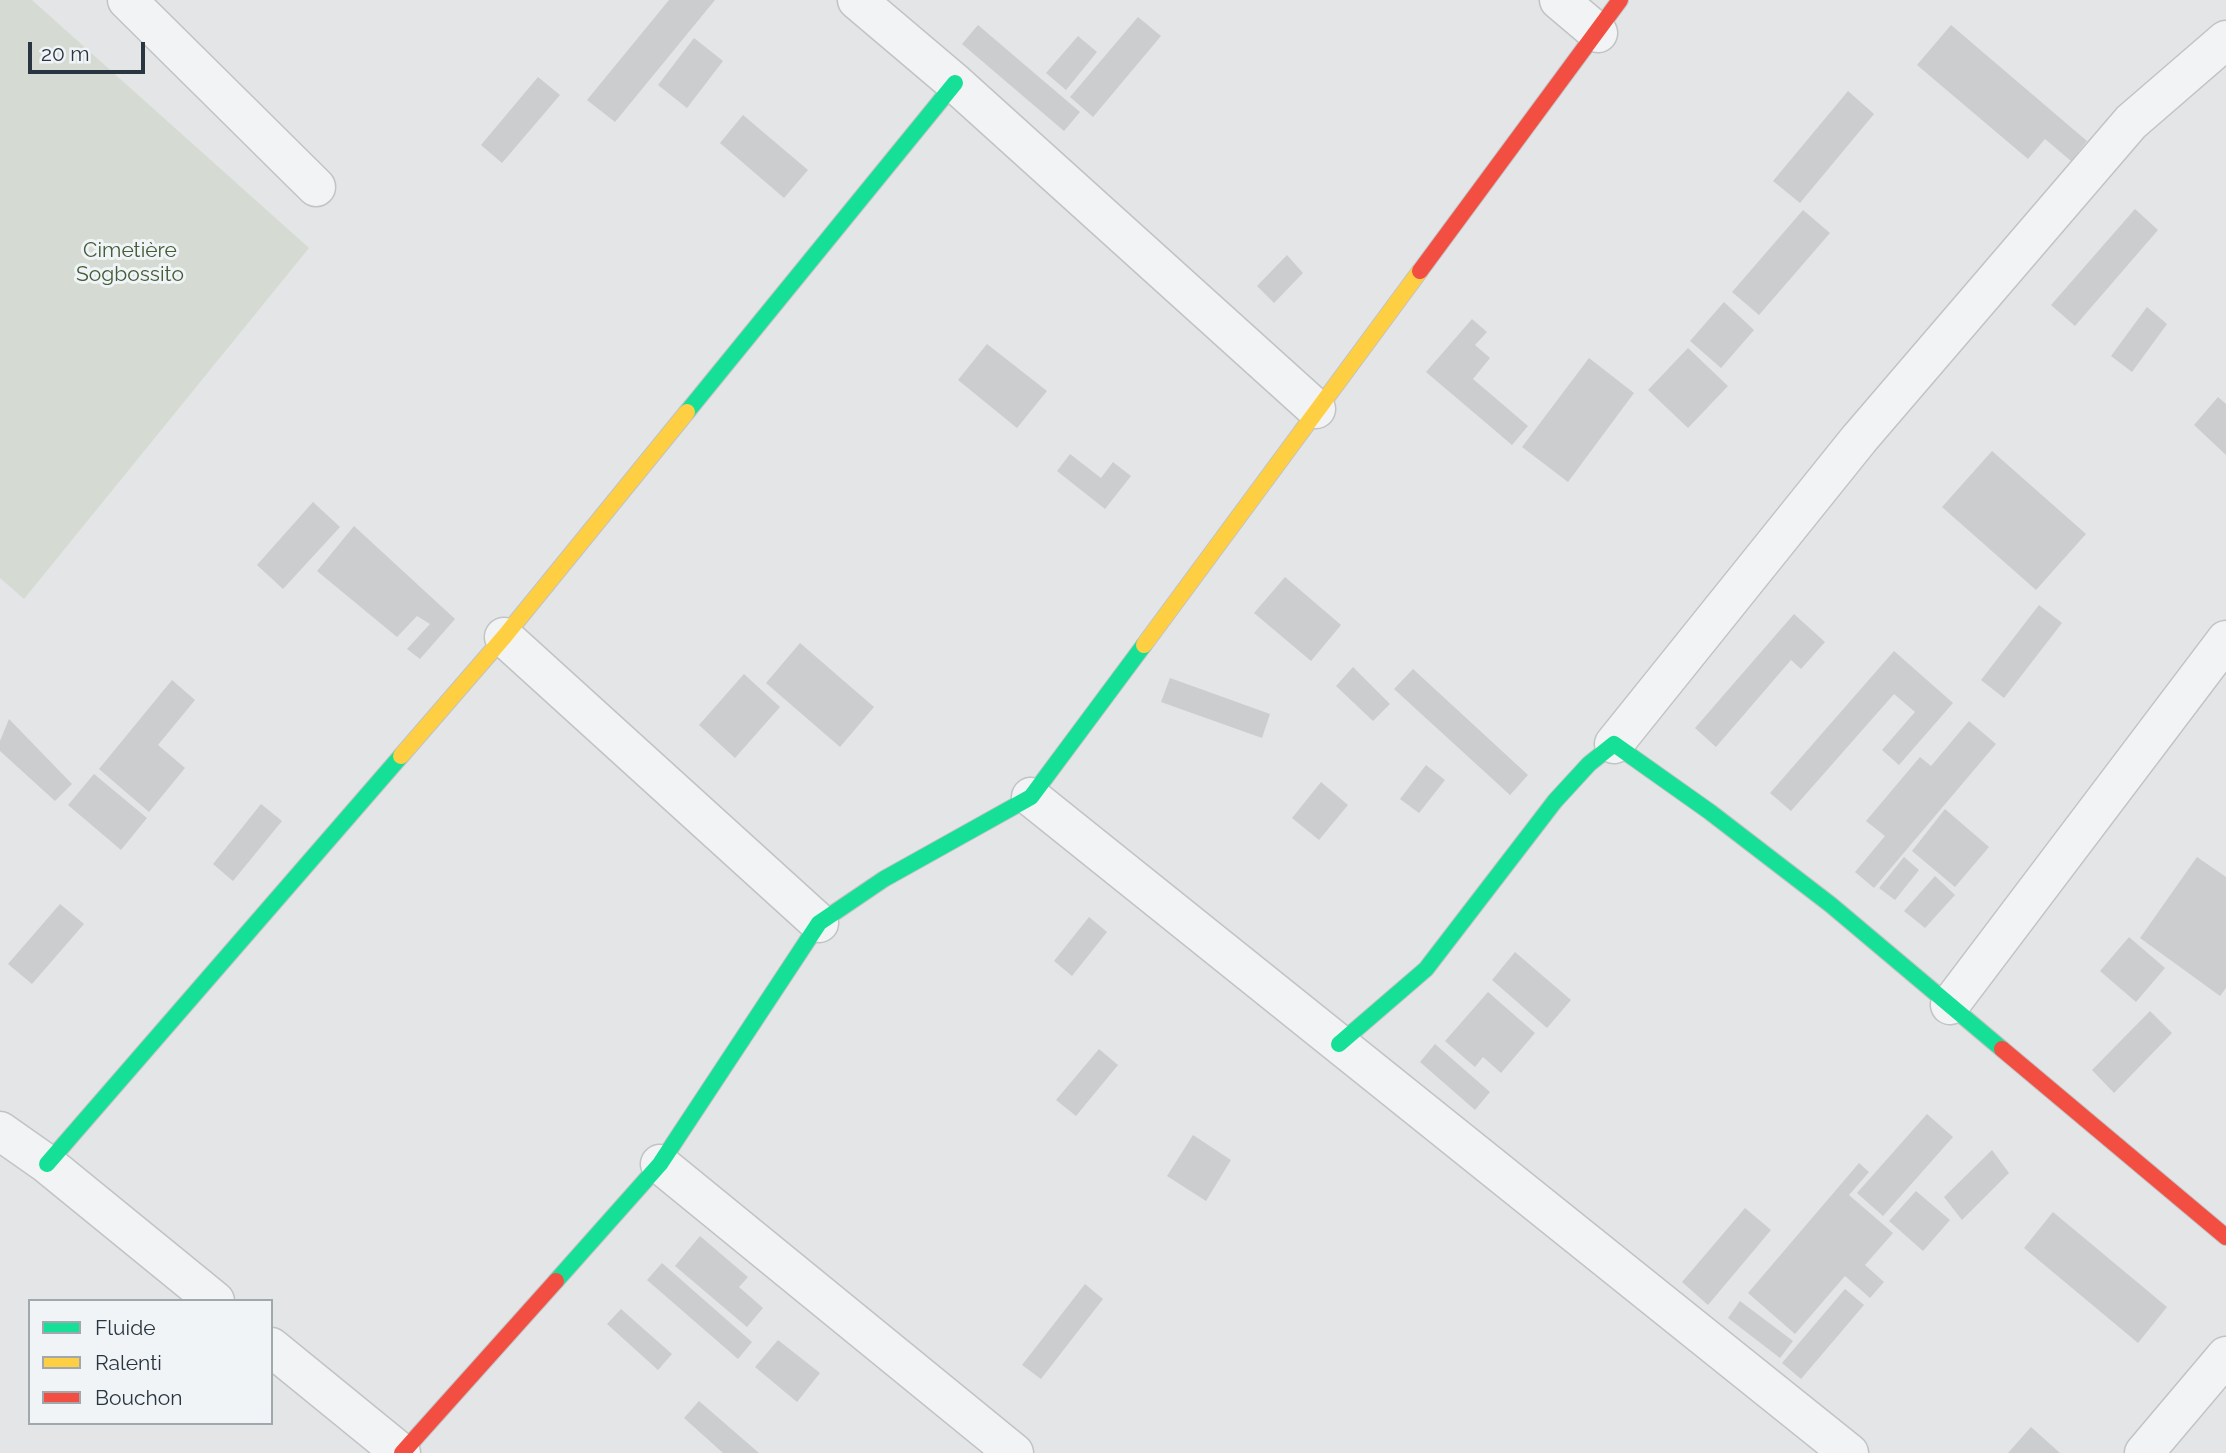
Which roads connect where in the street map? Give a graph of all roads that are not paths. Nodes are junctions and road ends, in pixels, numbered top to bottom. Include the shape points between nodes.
1 (127, 0) edge
2 (857, 0) edge
3 (1559, 0) edge
4 (1620, 0) edge
5 (1598, 33) junction
6 (2226, 40) edge
7 (955, 83) junction
8 (316, 187) dead end
9 (1316, 408) junction
10 (503, 637) junction
11 (2226, 640) edge
12 (1614, 744) junction
13 (1031, 797) junction
14 (819, 923) junction
15 (1950, 1004) junction
16 (1339, 1044) junction
17 (0, 1131) edge
18 (47, 1164) junction
19 (660, 1164) junction
20 (2226, 1237) edge
21 (213, 1299) edge
22 (273, 1349) edge
23 (2226, 1356) edge
24 (402, 1453) edge
25 (1014, 1453) edge
26 (1849, 1453) edge
27 (2144, 1453) edge

1 - 8 street
2 - 7 street
3 - 5 street
4 - 5 street
5 - 9 street
6 - 12 street via 2131,122 1859,439
7 - 9 street
7 - 10 street
9 - 13 street
10 - 14 street
10 - 18 street
11 - 15 street
12 - 15 street via 1831,905
12 - 16 street via 1555,801 1426,969
13 - 14 street via 884,878
13 - 16 street
14 - 19 street
15 - 20 street
16 - 26 street
17 - 18 street
18 - 21 street
19 - 24 street
19 - 25 street
22 - 24 street
23 - 27 street

